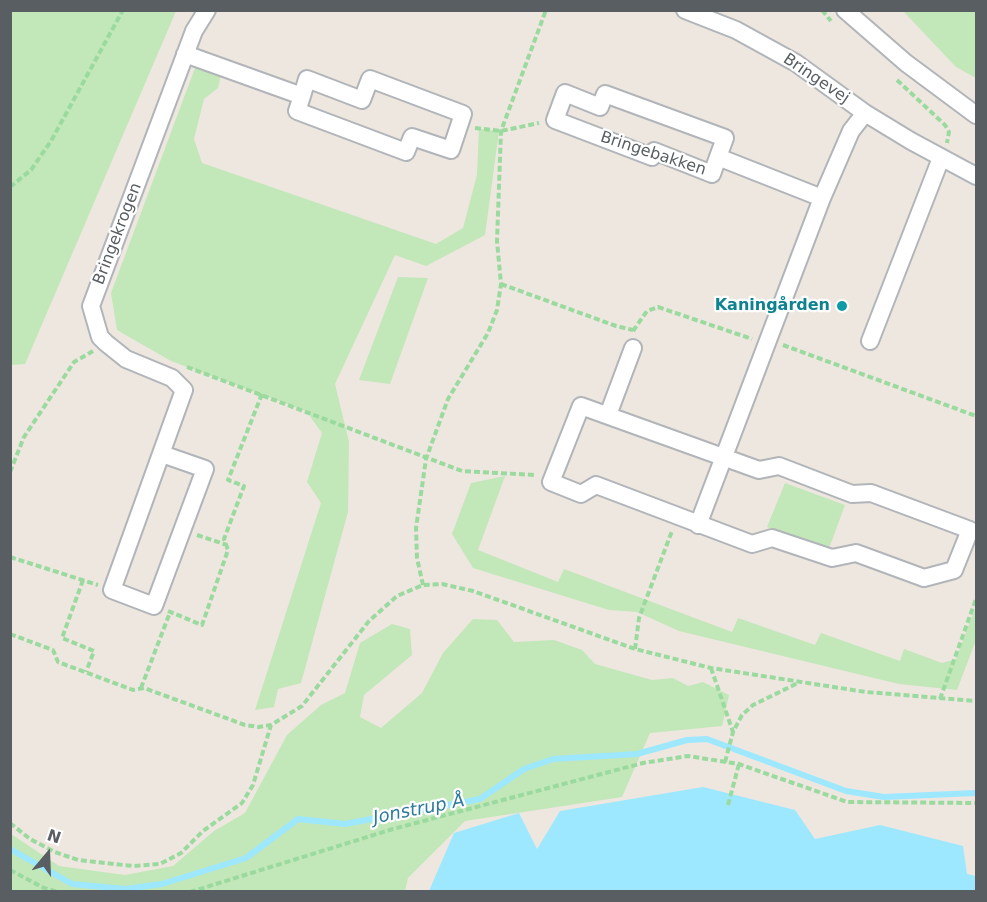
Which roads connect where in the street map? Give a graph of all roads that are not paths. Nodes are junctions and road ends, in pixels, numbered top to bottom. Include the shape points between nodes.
1 (207, 10) edge
2 (685, 10) edge
3 (845, 10) edge
4 (185, 54) junction
5 (302, 96) junction
6 (865, 113) junction
7 (976, 115) edge
8 (718, 157) junction
9 (941, 158) junction
10 (976, 176) edge
11 (822, 198) junction
12 (870, 341) dead end
13 (633, 348) road end
14 (608, 415) junction
15 (162, 454) junction
16 (722, 456) junction
17 (698, 525) junction

1 - 4 street, Bringekrogen
2 - 6 street, Bringevej via 736,30 796,63
3 - 7 street via 906,63
4 - 5 street
4 - 15 street, Bringekrogen via 91,306 100,337 106,343 126,359 172,378 184,390
5 - 5 street via 297,111 406,152 412,137 451,150 463,114 370,79 362,100 307,79
6 - 9 street, Bringevej
6 - 11 street via 850,131
8 - 8 street, Bringebakken via 725,138 605,94 600,107 565,93 555,120 652,157 654,151 712,174
8 - 11 street, Bringebakken
9 - 10 street, Bringevej
9 - 12 street
11 - 16 street
13 - 14 street
14 - 16 street
14 - 17 street via 581,406 551,482 581,494 596,485
15 - 15 street via 205,469 182,530 162,609 112,590
16 - 17 street
16 - 17 street via 759,470 779,466 852,494 871,493 970,530 954,570 924,578 856,553 832,558 772,538 752,544

